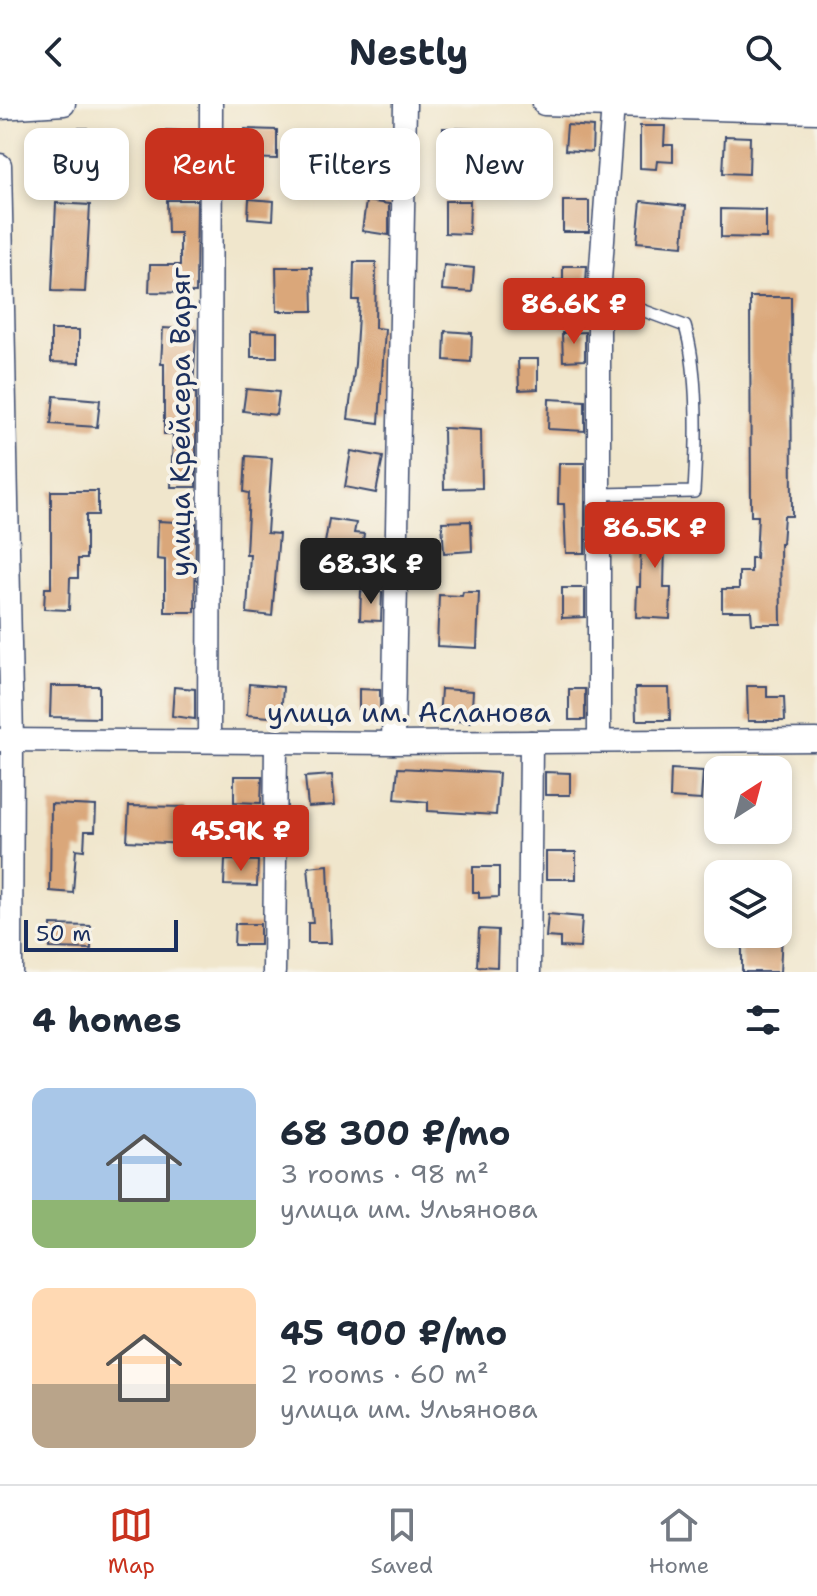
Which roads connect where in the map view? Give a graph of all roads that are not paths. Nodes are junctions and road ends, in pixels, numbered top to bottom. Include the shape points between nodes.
1 (64, 104) edge
2 (211, 104) edge
3 (405, 104) edge
4 (544, 104) edge
5 (613, 105) edge
6 (0, 108) edge
7 (817, 112) edge
8 (0, 165) edge
9 (599, 294) junction
10 (600, 494) junction
11 (6, 740) edge
12 (817, 740) edge
13 (209, 741) junction
14 (599, 741) junction
15 (276, 742) junction
16 (531, 742) junction
17 (393, 743) junction
18 (11, 972) edge
19 (274, 972) edge
20 (529, 972) edge

1 - 6 street
2 - 13 street, улица Крейсера Варяг
3 - 17 street
4 - 5 street
5 - 7 street
5 - 9 street
8 - 11 street
9 - 10 street
9 - 10 lane via 685,326 693,352 695,470 694,492
10 - 14 street
11 - 13 street, улица им. Асланова
11 - 18 street
12 - 14 street, улица им. Асланова
13 - 15 street, улица им. Асланова
14 - 16 street, улица им. Асланова
15 - 17 street, улица им. Асланова
15 - 19 street
16 - 17 street, улица им. Асланова
16 - 20 street

